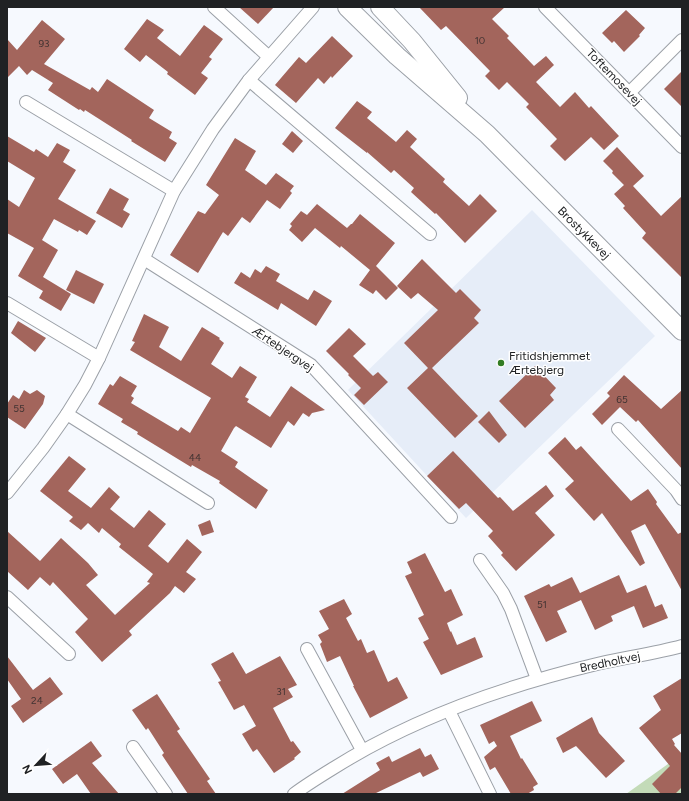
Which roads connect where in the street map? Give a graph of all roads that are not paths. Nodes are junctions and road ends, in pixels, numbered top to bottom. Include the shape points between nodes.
1 (214, 7) edge
2 (313, 7) edge
3 (347, 7) edge
4 (380, 7) edge
5 (546, 7) edge
6 (682, 40) edge
7 (269, 57) junction
8 (249, 80) junction
9 (630, 93) junction
10 (26, 102) dead end
11 (487, 134) junction
12 (682, 148) edge
13 (174, 191) junction
14 (430, 234) dead end
15 (144, 259) junction
16 (7, 304) edge
17 (682, 331) edge
18 (99, 358) junction
19 (67, 414) junction
20 (618, 429) dead end
21 (7, 493) edge
22 (682, 499) edge
23 (208, 503) dead end
24 (451, 517) dead end
25 (480, 560) dead end
26 (7, 597) edge
27 (682, 646) edge
28 (307, 649) dead end
29 (69, 654) dead end
30 (537, 679) junction
31 (448, 711) junction
32 (133, 747) dead end
33 (362, 750) junction
34 (166, 794) edge
35 (294, 794) edge
36 (490, 794) edge

1 - 7 street
2 - 7 street
3 - 11 street, Brostykkevej via 397,56
4 - 11 street, Brostykkevej via 412,41
5 - 9 street, Toftemosevej
6 - 9 street
7 - 8 street
8 - 13 street via 213,129
8 - 14 street
9 - 12 street, Toftemosevej
10 - 13 street
11 - 17 street, Brostykkevej
13 - 15 street
15 - 18 street
15 - 24 street, Ærtebjergvej via 311,366
16 - 18 street
18 - 19 street
19 - 21 street
19 - 23 street
20 - 22 street
25 - 30 street via 511,609
26 - 29 street
27 - 30 street, Bredholtvej
28 - 33 street
30 - 31 street, Bredholtvej
31 - 33 street, Bredholtvej
31 - 36 street
32 - 34 street
33 - 35 street, Bredholtvej

